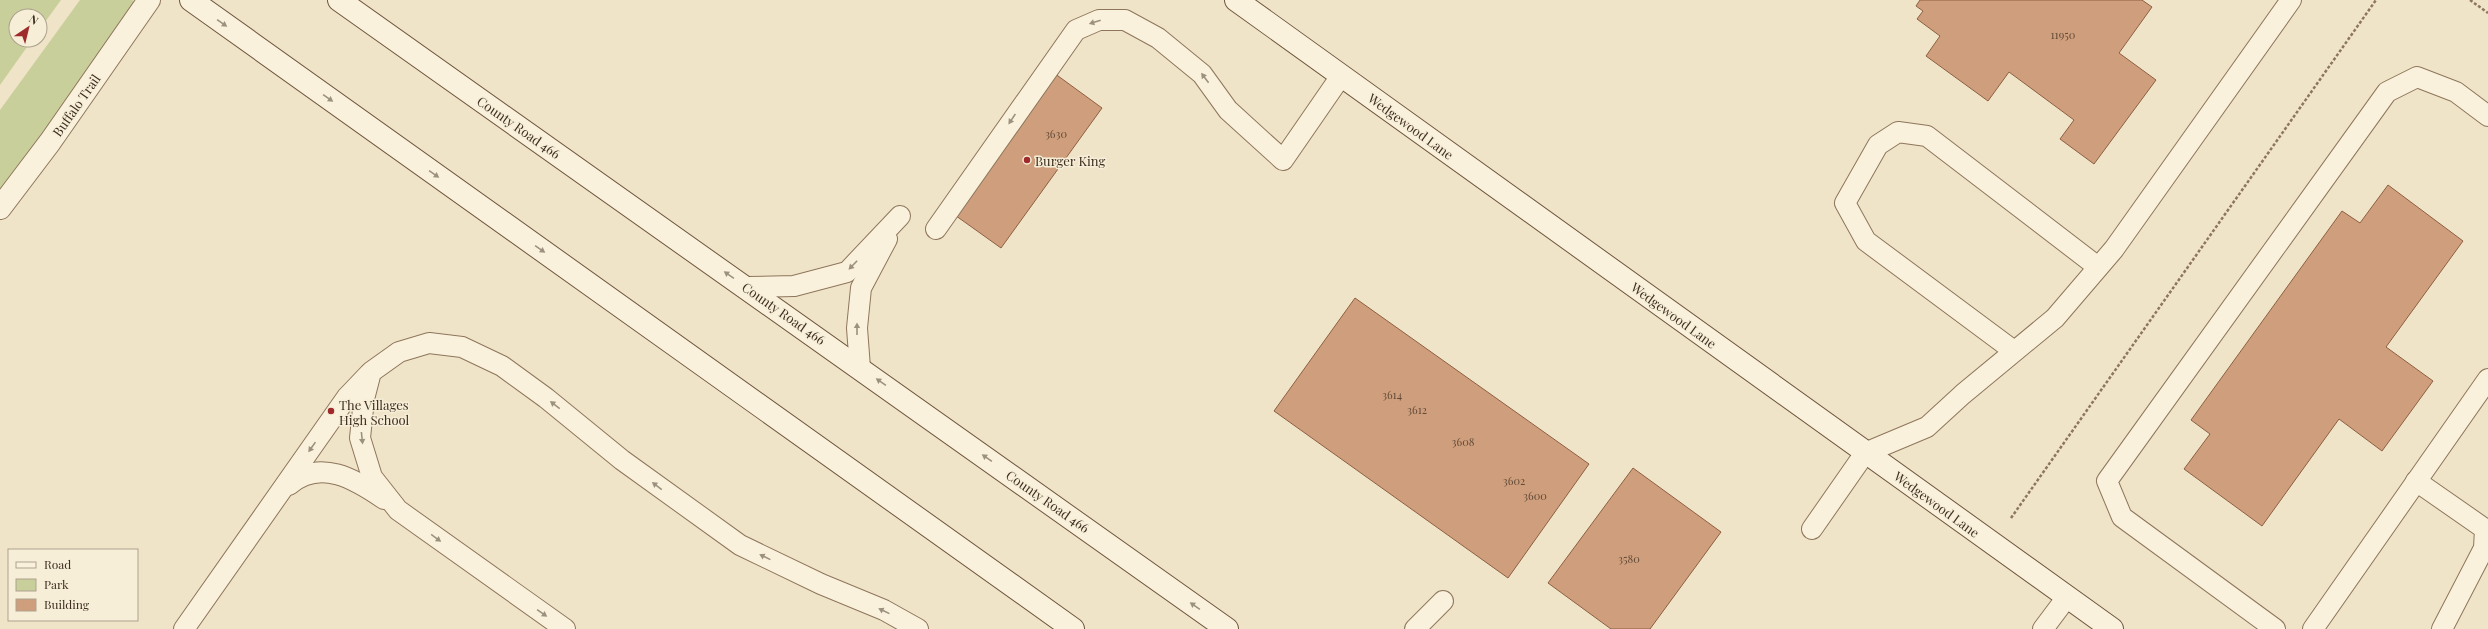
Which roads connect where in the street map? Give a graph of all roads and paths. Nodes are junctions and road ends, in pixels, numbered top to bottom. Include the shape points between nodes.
1 (149, 0) edge
2 (191, 0) edge
3 (339, 0) edge
4 (1236, 0) edge
5 (2290, 0) edge
6 (2376, 0) edge
7 (2470, 0) edge
8 (2488, 13) edge
9 (1341, 76) junction
10 (2488, 116) edge
11 (0, 208) edge
12 (936, 229) dead end
13 (2098, 268) junction
14 (747, 287) junction
15 (2014, 351) junction
16 (860, 368) junction
17 (371, 372) junction
18 (2488, 379) edge
19 (1864, 452) junction
20 (2416, 481) junction
21 (280, 492) junction
22 (398, 510) junction
23 (1812, 529) dead end
24 (1992, 544) junction
25 (2067, 596) junction
26 (184, 629) edge
27 (565, 629) edge
28 (918, 629) edge
29 (1073, 629) edge
30 (1227, 629) edge
31 (1415, 629) edge
32 (1430, 629) edge
33 (2044, 629) edge
34 (2112, 629) edge
35 (2274, 629) edge
36 (2313, 629) edge
37 (2442, 629) edge

1 - 11 main road, Buffalo Trail via 50,142
2 -> 29 main road
14 -> 3 main road, County Road 466
4 - 9 main road, Wedgewood Lane
5 - 13 lane
6 - 24 path
7 - 8 path
9 -> 12 lane via 1283,160 1228,110 1202,74 1158,38 1125,20 1099,20 1076,30
9 - 19 main road, Wedgewood Lane
10 - 35 lane via 2456,92 2417,77 2387,92 2107,481 2122,517
13 - 15 lane via 2055,318
13 - 15 lane via 1927,136 1898,132 1878,145 1844,203 1866,241
14 - 16 main road, County Road 466
16 -> 14 lane via 857,328 861,288 900,216 846,272 794,286
15 - 19 lane via 1927,428
30 -> 16 main road, County Road 466
17 -> 21 lane via 348,397
17 -> 22 lane via 364,399 360,438 372,477
28 -> 17 lane via 884,610 821,584 740,545 622,460 521,379 502,366 462,347 429,343 398,352
18 - 20 lane
19 - 23 lane
19 - 24 main road, Wedgewood Lane
20 - 36 lane
20 - 37 lane via 2485,529 2484,548
21 - 22 lane via 300,475 319,471 348,477 370,489
21 - 26 lane
22 -> 27 lane
24 - 25 main road, Wedgewood Lane
25 - 33 lane
25 - 34 main road, Wedgewood Lane
31 - 32 lane via 1443,602

